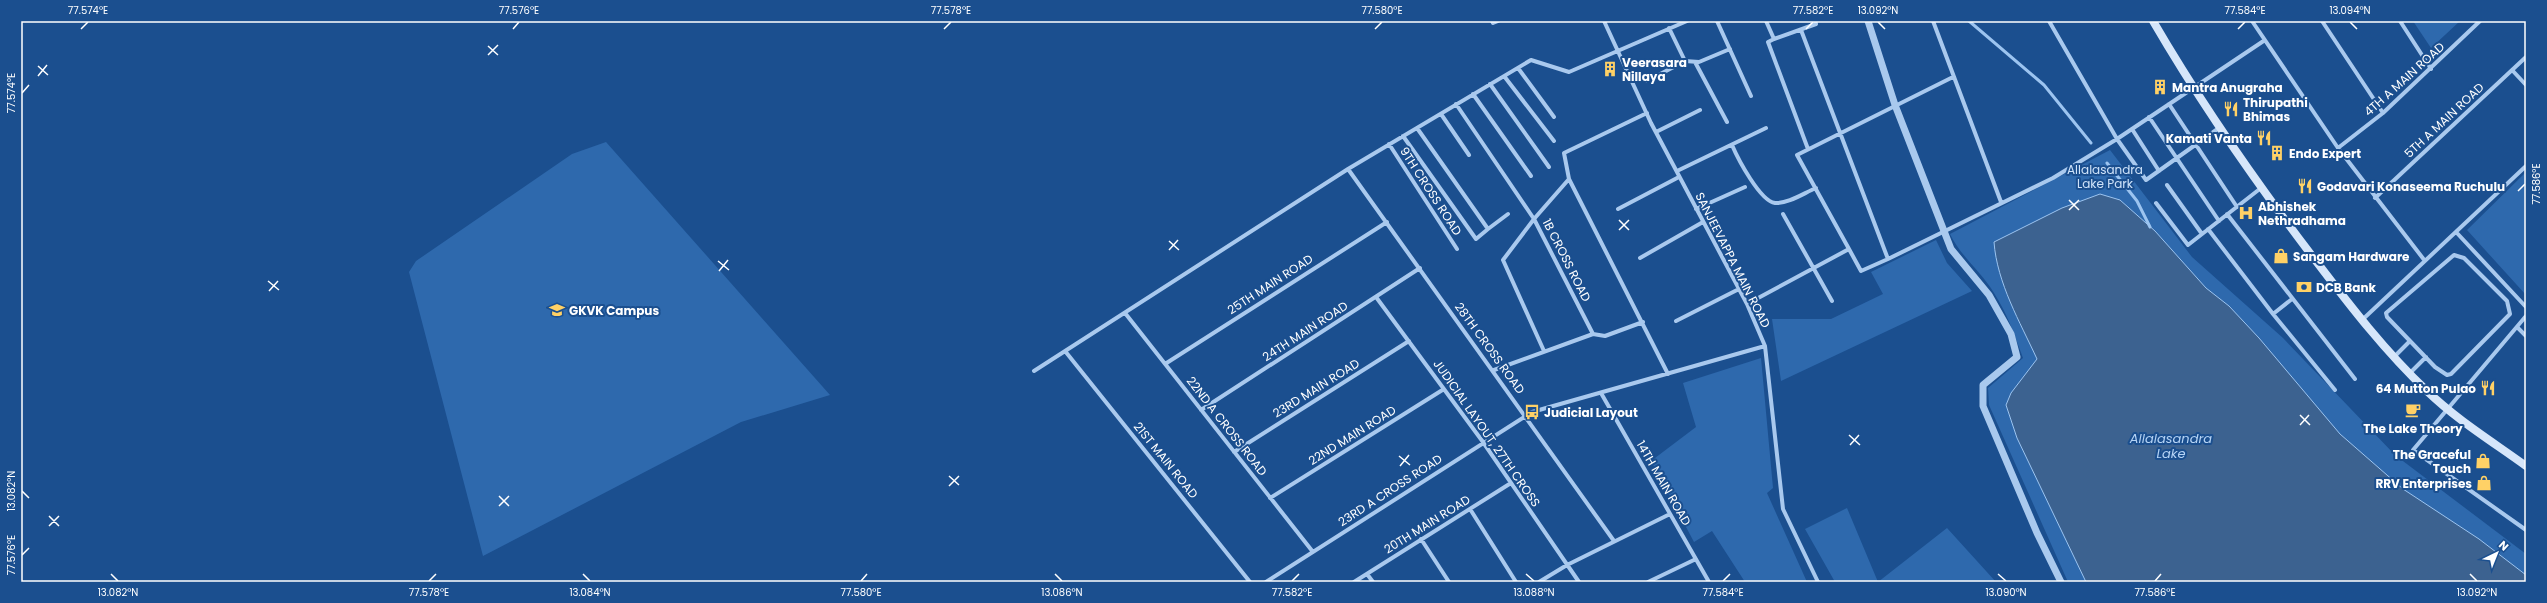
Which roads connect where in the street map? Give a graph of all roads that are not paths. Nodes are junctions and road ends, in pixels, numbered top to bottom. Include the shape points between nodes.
1 (1492, 21) edge
2 (1498, 21) edge
3 (1604, 21) edge
4 (1687, 21) edge
5 (1717, 21) edge
6 (1766, 21) edge
7 (1815, 21) edge
8 (1868, 21) edge
9 (1933, 21) edge
10 (2049, 21) edge
11 (2153, 21) edge
12 (2252, 21) edge
13 (2322, 21) edge
14 (2400, 21) edge
15 (2480, 21) edge
16 (1669, 28) junction
17 (1801, 30) junction
18 (1774, 39) junction
19 (2265, 40) junction
20 (1730, 49) junction
21 (1618, 50) junction
22 (2526, 57) edge
23 (1685, 61) junction
24 (1695, 62) junction
25 (1518, 68) junction
26 (2431, 69) junction
27 (2512, 70) junction
28 (1504, 76) junction
29 (1953, 77) junction
30 (1647, 81) dead end
31 (1490, 84) junction
32 (2526, 85) edge
33 (2193, 87) junction
34 (1473, 94) junction
35 (1751, 96) dead end
36 (1456, 104) junction
37 (2168, 104) junction
38 (1895, 105) junction
39 (1700, 110) dead end
40 (1646, 113) junction
41 (2383, 113) junction
42 (1441, 114) junction
43 (1554, 117) dead end
44 (2149, 117) junction
45 (1727, 122) dead end
46 (1417, 128) junction
47 (1766, 128) dead end
48 (2219, 128) junction
49 (2132, 129) junction
50 (1656, 132) junction
51 (1840, 133) junction
52 (1403, 136) junction
53 (2117, 139) junction
54 (1554, 141) dead end
55 (1389, 144) junction
56 (1732, 145) junction
57 (2196, 145) junction
58 (2338, 148) junction
59 (1808, 149) junction
60 (1469, 155) dead end
61 (2177, 159) junction
62 (1549, 166) dead end
63 (2526, 166) edge
64 (1348, 169) junction
65 (1677, 171) junction
66 (2160, 172) junction
67 (1531, 176) dead end
68 (1679, 177) junction
69 (1568, 179) junction
70 (2167, 185) dead end
71 (1746, 187) dead end
72 (1816, 188) junction
73 (2261, 188) junction
74 (2375, 198) junction
75 (2001, 202) junction
76 (2156, 203) dead end
77 (2237, 207) junction
78 (1696, 208) junction
79 (1618, 209) dead end
80 (1508, 214) dead end
81 (1783, 214) dead end
82 (2227, 214) junction
83 (1534, 219) junction
84 (2219, 221) junction
85 (1386, 222) junction
86 (1704, 222) junction
87 (1488, 229) junction
88 (2208, 229) junction
89 (1943, 231) junction
90 (2456, 232) junction
91 (2202, 234) junction
92 (1457, 249) dead end
93 (1849, 249) junction
94 (1640, 258) dead end
95 (1888, 259) junction
96 (2425, 261) junction
97 (1420, 268) junction
98 (1813, 270) junction
99 (1739, 289) junction
100 (1376, 297) junction
101 (2292, 299) junction
102 (1832, 301) dead end
103 (1747, 304) junction
104 (2526, 308) edge
105 (1125, 313) junction
106 (2273, 314) junction
107 (2526, 316) edge
108 (1676, 321) dead end
109 (2361, 321) junction
110 (1643, 322) junction
111 (2517, 327) junction
112 (1593, 334) junction
113 (2526, 336) edge
114 (2410, 341) junction
115 (1409, 342) junction
116 (1765, 346) junction
117 (1066, 351) junction
118 (1544, 351) junction
119 (2393, 357) junction
120 (2426, 357) junction
121 (1165, 364) junction
122 (1494, 370) junction
123 (1034, 371) dead end
124 (1668, 374) junction
125 (2409, 374) junction
126 (2355, 379) dead end
127 (1444, 389) junction
128 (2335, 390) dead end
129 (1601, 393) junction
130 (1202, 410) junction
131 (2448, 410) junction
132 (1526, 416) junction
133 (1483, 442) junction
134 (1234, 452) junction
135 (2526, 466) edge
136 (1511, 483) junction
137 (1270, 498) junction
138 (1470, 509) junction
139 (1670, 514) junction
140 (2526, 530) edge
141 (1421, 540) junction
142 (1614, 541) junction
143 (1313, 552) junction
144 (1696, 559) junction
145 (1567, 565) junction
146 (1367, 574) junction
147 (1250, 582) edge
148 (1266, 582) edge
149 (1354, 582) edge
150 (1373, 582) edge
151 (1449, 582) edge
152 (1516, 582) edge
153 (1539, 582) edge
154 (1579, 582) edge
155 (1648, 582) edge
156 (1709, 582) edge
157 (1818, 582) edge
158 (2061, 582) edge

1 - 2 street
3 - 21 street, SANJEEVAPPA MAIN ROAD
4 - 16 street
5 - 20 street
6 - 18 street
7 - 17 street via 1816,24
8 - 38 street
9 - 29 street
10 - 53 street
11 - 33 main road
12 - 19 street
13 - 41 street
14 - 26 street
15 - 26 street, 4TH A MAIN ROAD
16 - 21 street
16 - 23 street
17 - 18 street
17 - 51 street
18 - 59 street via 1768,42
19 - 33 street
19 - 58 street
20 - 24 street
20 - 35 street
21 - 25 street via 1569,72 1531,60
21 - 40 street, SANJEEVAPPA MAIN ROAD
22 - 27 street, 5TH A MAIN ROAD
23 - 24 street
23 - 30 street
24 - 45 street
25 - 28 street
25 - 43 street
26 - 41 street, 4TH A MAIN ROAD
27 - 32 street
27 - 74 street, 5TH A MAIN ROAD
28 - 31 street
28 - 54 street
29 - 38 street
29 - 75 street
31 - 34 street
31 - 62 street
33 - 37 street
33 - 48 main road
34 - 36 street
34 - 67 street
36 - 42 street
36 - 83 street
37 - 44 street
37 - 57 street
38 - 51 street
38 - 89 street
39 - 50 street
40 - 50 street, SANJEEVAPPA MAIN ROAD
40 - 69 street via 1564,153
41 - 58 street, 4TH A MAIN ROAD
42 - 46 street
42 - 60 street
44 - 49 street
44 - 61 street
46 - 52 street
46 - 87 street
47 - 56 street
48 - 57 street
48 - 73 main road
49 - 53 street
49 - 66 street
50 - 65 street, SANJEEVAPPA MAIN ROAD
51 - 59 street
51 - 95 street
52 - 55 street
52 - 87 street via 1476,239
53 - 66 street via 2146,180
53 - 75 street via 2053,178
55 - 64 street
55 - 92 street, 9TH CROSS ROAD
56 - 65 street
56 - 72 street via 1748,175 1766,198 1774,203 1782,203
57 - 61 street
57 - 77 street
58 - 74 street
59 - 72 street via 1797,155
61 - 66 street
61 - 84 street
63 - 90 street
64 - 85 street, 28TH CROSS ROAD
64 - 105 street
65 - 68 street, SANJEEVAPPA MAIN ROAD
68 - 78 street, SANJEEVAPPA MAIN ROAD
68 - 79 street
69 - 83 street, 1B CROSS ROAD
69 - 110 street
70 - 91 street
71 - 78 street
72 - 93 street
73 - 77 street
73 - 109 main road
74 - 96 street
75 - 89 street
76 - 91 street via 2188,245
77 - 82 street
78 - 86 street, SANJEEVAPPA MAIN ROAD
80 - 87 street
81 - 98 street
82 - 84 street
82 - 101 street
83 - 112 street, 1B CROSS ROAD
83 - 118 street via 1503,260
84 - 88 street
85 - 97 street, 28TH CROSS ROAD
85 - 121 street, 25TH MAIN ROAD
86 - 94 street
86 - 99 street, SANJEEVAPPA MAIN ROAD
88 - 91 street
88 - 106 street
89 - 95 street
89 - 158 street via 1951,249 1989,295 2011,334 2017,357 1983,385 1983,406 2037,533
90 - 96 street
90 - 104 street
93 - 95 street via 1861,271
93 - 98 street
96 - 109 street
97 - 100 street, 24TH MAIN ROAD
97 - 122 street, 28TH CROSS ROAD
98 - 102 street
98 - 103 street
99 - 103 street, SANJEEVAPPA MAIN ROAD
99 - 108 street
100 - 115 street, JUDICIAL LAYOUT, 27TH CROSS
100 - 130 street, 24TH MAIN ROAD
101 - 106 street
101 - 126 street
103 - 116 street, SANJEEVAPPA MAIN ROAD
105 - 117 street
105 - 121 street, 22ND A CROSS ROAD
106 - 128 street
107 - 111 street
109 - 119 main road
110 - 112 street via 1605,336
110 - 124 street
111 - 113 street
111 - 131 street
112 - 118 street
114 - 119 street
114 - 120 street
114 - 120 street via 2386,313 2449,259 2459,255 2507,301 2510,314 2451,374 2441,373
115 - 127 street, JUDICIAL LAYOUT, 27TH CROSS
115 - 134 street, 23RD MAIN ROAD
116 - 124 street, 23RD A CROSS ROAD
116 - 157 street, SANJEEVAPPA MAIN ROAD via 1783,509
117 - 123 street
117 - 147 street, 21ST MAIN ROAD
118 - 122 street
119 - 125 main road
120 - 125 street
121 - 130 street, 22ND A CROSS ROAD
122 - 132 street, 28TH CROSS ROAD
124 - 129 street, 23RD A CROSS ROAD
125 - 131 main road
127 - 133 street, JUDICIAL LAYOUT, 27TH CROSS
127 - 137 street, 22ND MAIN ROAD
129 - 132 street, 23RD A CROSS ROAD
129 - 139 street, 14TH MAIN ROAD
130 - 134 street, 22ND A CROSS ROAD
131 - 135 main road
131 - 140 street via 2413,450
132 - 133 street, 23RD A CROSS ROAD
132 - 142 street, 28TH CROSS ROAD
133 - 136 street, JUDICIAL LAYOUT, 27TH CROSS
133 - 143 street, 23RD A CROSS ROAD
134 - 137 street, 22ND A CROSS ROAD
136 - 138 street, 20TH MAIN ROAD
136 - 145 street, JUDICIAL LAYOUT, 27TH CROSS
137 - 143 street, 22ND A CROSS ROAD
138 - 141 street, 20TH MAIN ROAD
138 - 152 street
139 - 142 street
139 - 144 street, 14TH MAIN ROAD
141 - 146 street, 20TH MAIN ROAD
141 - 151 street
142 - 145 street
143 - 148 street, 23RD A CROSS ROAD
144 - 155 street
144 - 156 street, 14TH MAIN ROAD
145 - 153 street
145 - 154 street, JUDICIAL LAYOUT, 27TH CROSS
146 - 149 street, 20TH MAIN ROAD
146 - 150 street

